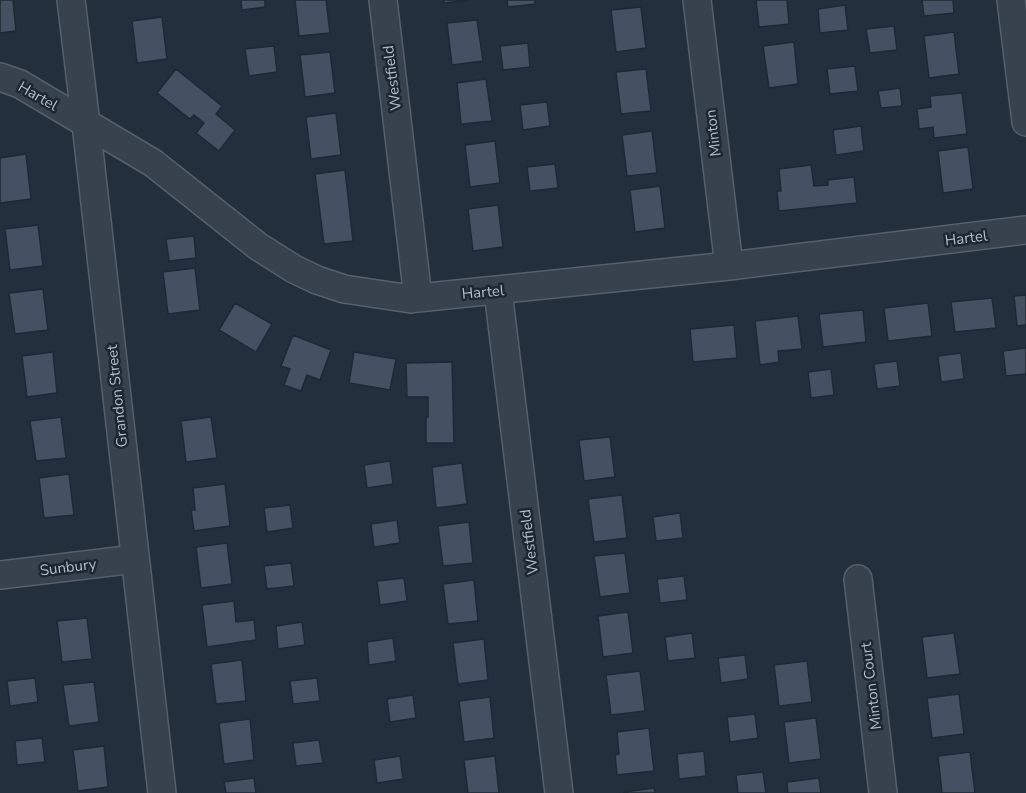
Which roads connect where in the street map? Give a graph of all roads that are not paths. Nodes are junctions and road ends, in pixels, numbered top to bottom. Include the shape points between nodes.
1 (70, 0) edge
2 (383, 0) edge
3 (697, 0) edge
4 (1011, 0) edge
5 (0, 77) edge
6 (1026, 122) edge
7 (86, 123) junction
8 (1026, 230) edge
9 (729, 266) junction
10 (498, 291) junction
11 (418, 298) junction
12 (135, 559) junction
13 (0, 575) edge
14 (858, 579) dead end
15 (162, 793) edge
16 (559, 793) edge
17 (883, 793) edge

1 - 7 street, Grandon Street
2 - 11 street, Westfield
3 - 9 street, Minton
4 - 6 street
5 - 7 street, Hartel via 20,84
7 - 11 street, Hartel via 153,163 259,247 294,269 344,289
7 - 12 street, Grandon Street
8 - 9 street, Hartel
9 - 10 street, Hartel
10 - 11 street, Hartel
10 - 16 street, Westfield
12 - 13 street, Sunbury
12 - 15 street, Grandon Street
14 - 17 street, Minton Court

